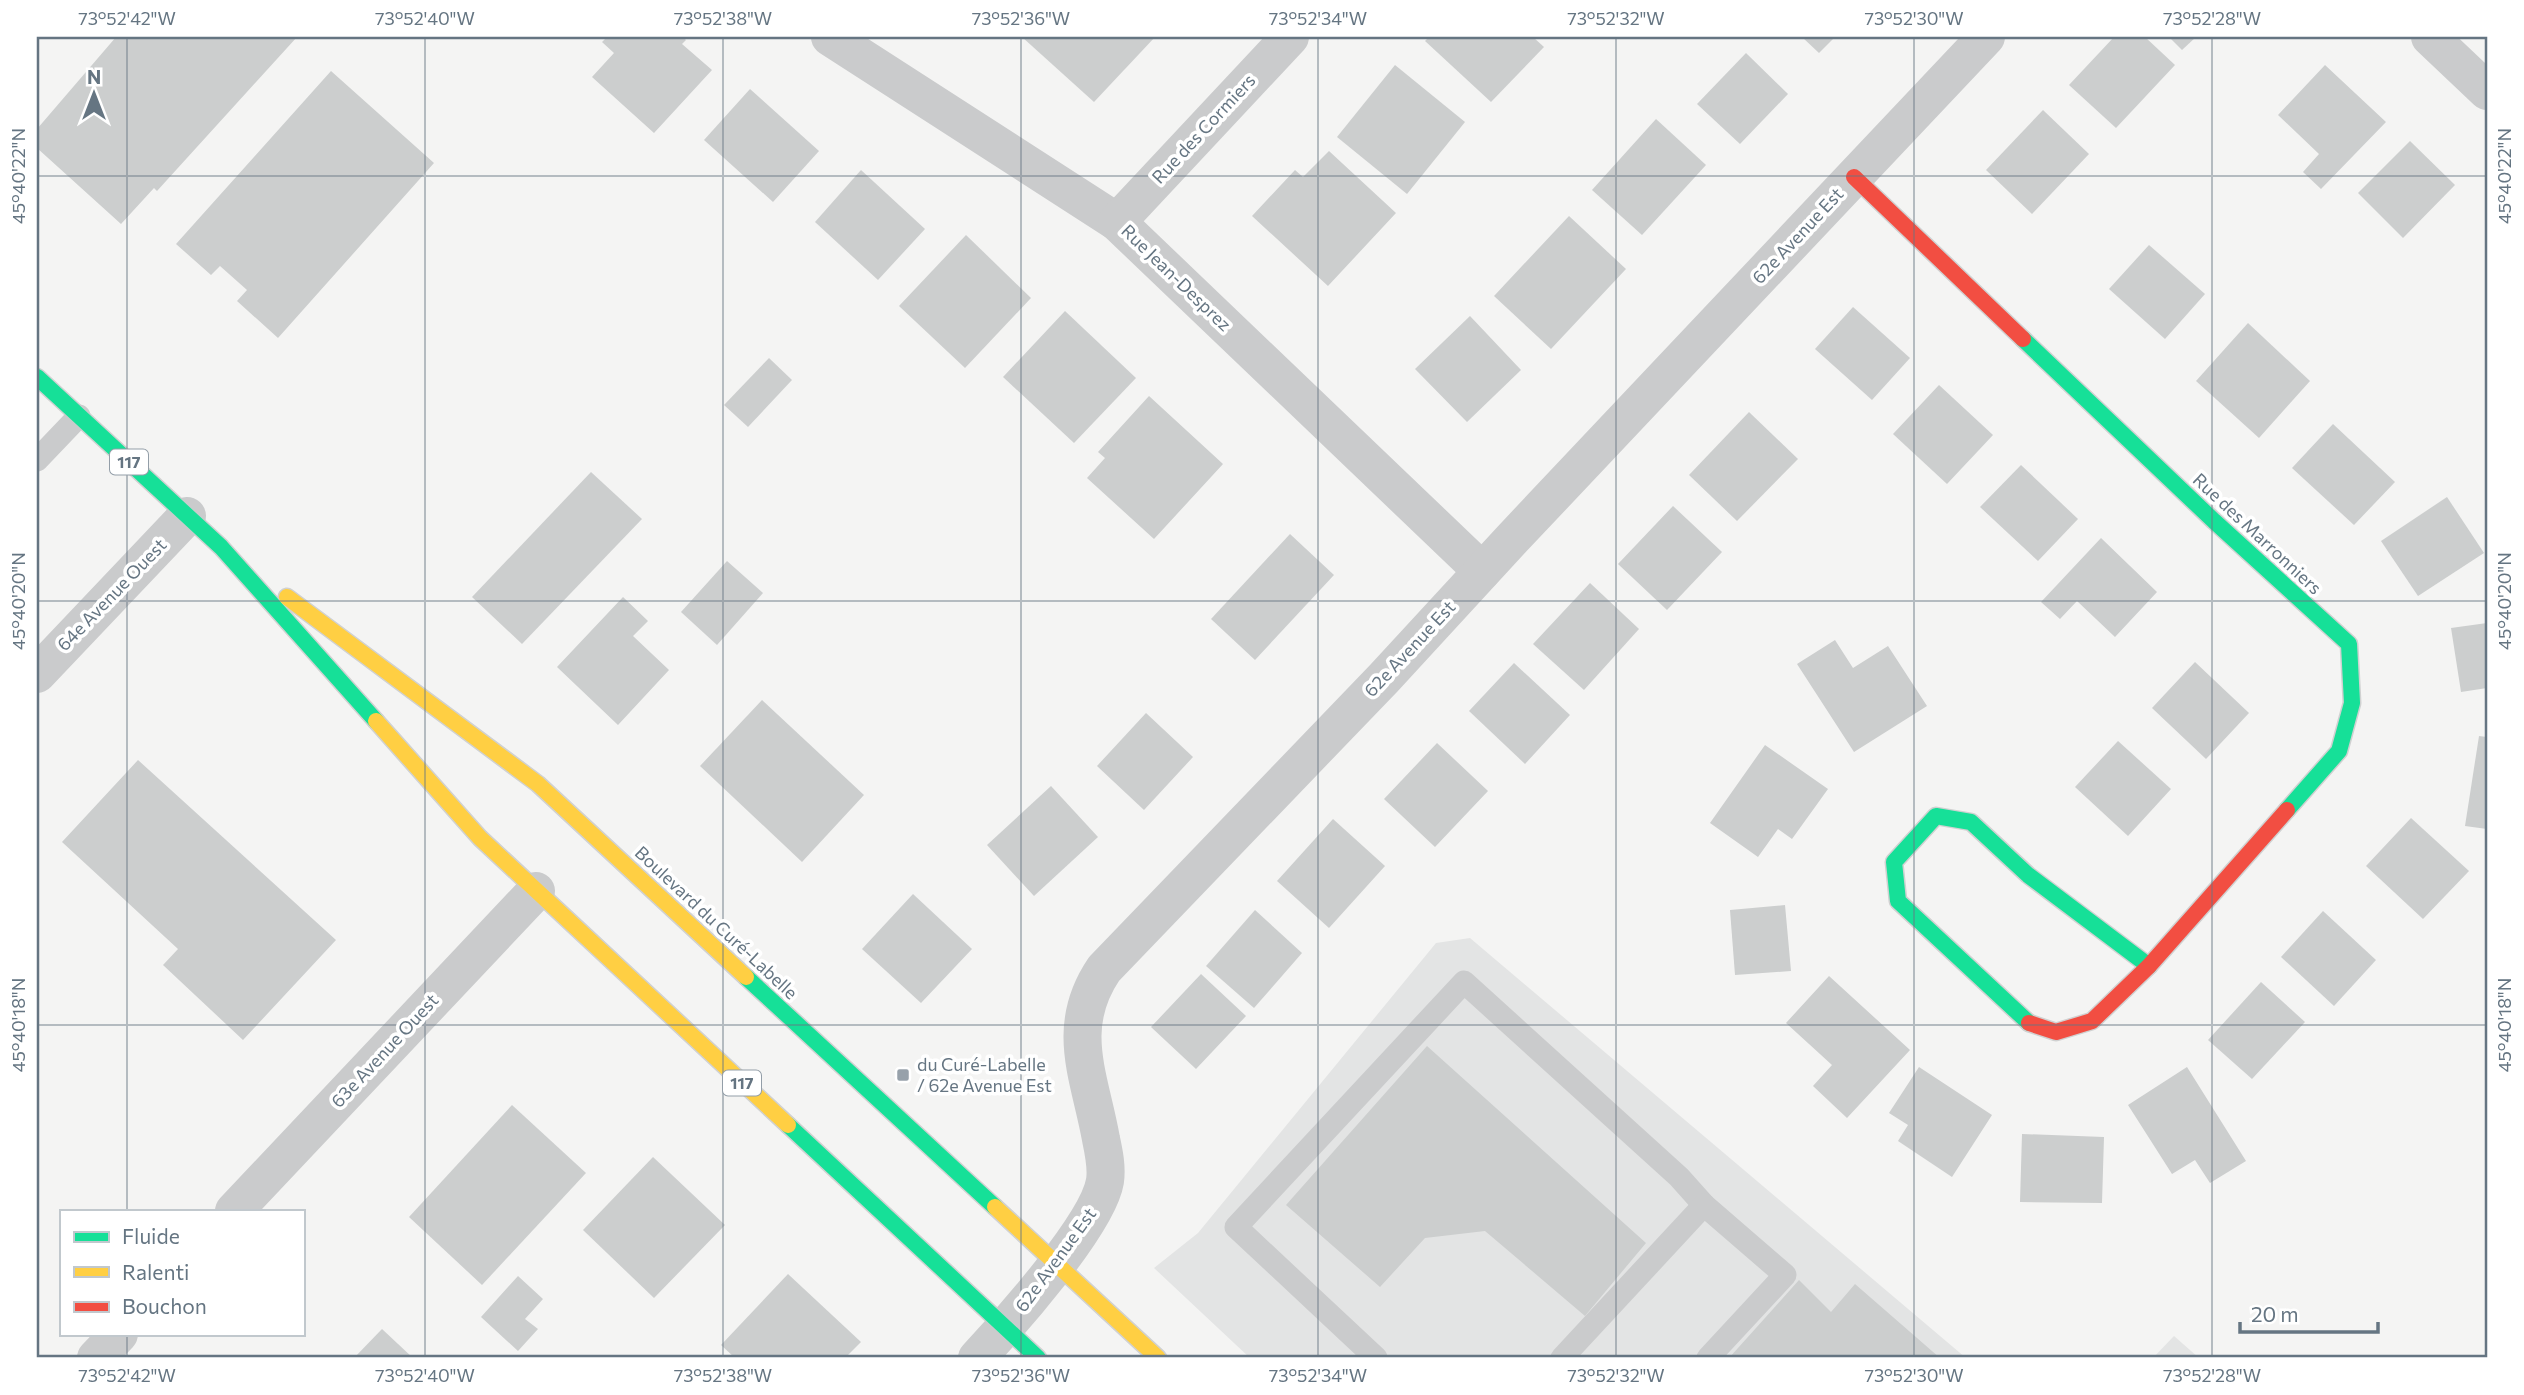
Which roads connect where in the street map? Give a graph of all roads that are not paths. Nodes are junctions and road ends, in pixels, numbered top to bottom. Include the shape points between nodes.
1 (830, 37) edge
2 (1290, 37) edge
3 (1986, 37) edge
4 (2430, 37) edge
5 (2487, 91) edge
6 (1854, 177) junction
7 (1118, 222) junction
8 (37, 377) edge
9 (79, 416) junction
10 (37, 460) edge
11 (187, 516) junction
12 (221, 547) junction
13 (1482, 571) junction
14 (37, 674) edge
15 (537, 891) junction
16 (2149, 966) junction
17 (1704, 1205) junction
18 (235, 1210) edge
19 (1055, 1264) junction
20 (1005, 1328) junction
21 (117, 1336) edge
22 (96, 1358) edge
23 (978, 1358) edge
24 (1038, 1358) edge
25 (1158, 1358) edge
26 (1376, 1358) edge
27 (1562, 1358) edge
28 (1708, 1358) edge

1 - 7 street, Rue Jean-Desprez
2 - 7 street, Rue des Cormiers
3 - 6 street, 62e Avenue Est
4 - 5 street
6 - 13 street, 62e Avenue Est
6 - 16 main road, Rue des Marronniers via 2349,645 2352,703 2339,751
7 - 13 street, Rue Jean-Desprez
8 - 9 main road, Boulevard du Curé-Labelle / 117
9 - 10 lane
9 - 11 main road, Boulevard du Curé-Labelle / 117
11 - 12 main road, Boulevard du Curé-Labelle / 117
11 - 14 street, 64e Avenue Ouest
12 - 15 main road, Boulevard du Curé-Labelle / 117 via 480,838
12 - 19 main road, Boulevard du Curé-Labelle / 117 via 538,784
13 - 19 street, 62e Avenue Est via 1116,954 1094,983 1081,1044 1106,1179 1092,1214
15 - 18 street, 63e Avenue Ouest
15 - 20 main road, Boulevard du Curé-Labelle / 117
16 - 16 main road, Rue des Marronniers via 2028,874 1971,822 1936,816 1894,862 1898,901 2026,1022 2056,1032 2092,1021
17 - 26 lane via 1464,982 1236,1227
17 - 27 lane
17 - 28 lane via 1785,1275
19 - 20 street, 62e Avenue Est
19 - 25 main road, Boulevard du Curé-Labelle / 117
20 - 23 street, 62e Avenue Est
20 - 24 main road, Boulevard du Curé-Labelle / 117
21 - 22 street

